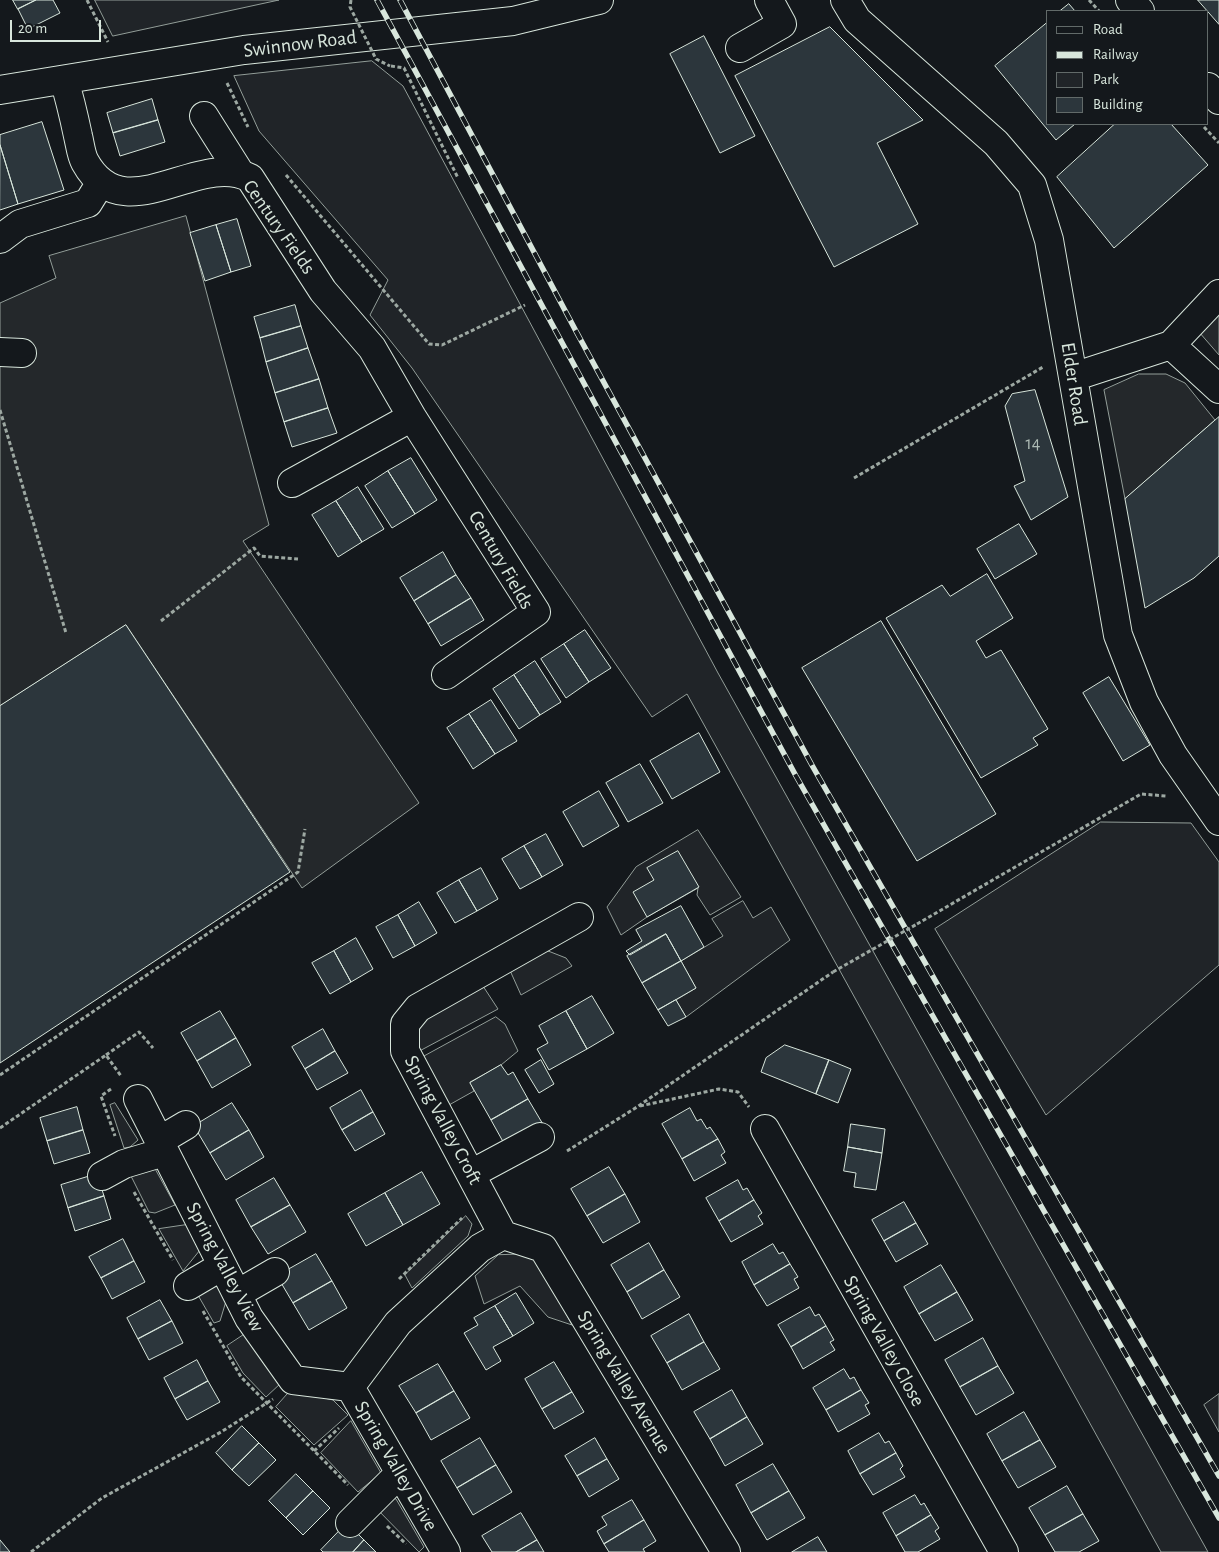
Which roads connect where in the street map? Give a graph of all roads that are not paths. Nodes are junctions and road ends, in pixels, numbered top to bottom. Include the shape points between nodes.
1 (600, 0) edge
2 (769, 0) edge
3 (845, 0) edge
4 (1130, 0) edge
5 (1139, 10) edge
6 (740, 48) dead end
7 (64, 80) junction
8 (1209, 88) edge
9 (0, 90) edge
10 (1219, 100) edge
11 (204, 116) dead end
12 (240, 173) junction
13 (101, 182) junction
14 (0, 239) edge
15 (1219, 294) edge
16 (1171, 345) junction
17 (1071, 364) junction
18 (1219, 389) edge
19 (412, 417) junction
20 (292, 483) dead end
21 (446, 675) dead end
22 (1211, 811) edge
23 (579, 917) dead end
24 (138, 1099) road end
25 (186, 1125) dead end
26 (765, 1129) road end
27 (540, 1137) dead end
28 (162, 1146) junction
29 (471, 1174) junction
30 (102, 1176) dead end
31 (504, 1235) junction
32 (222, 1266) junction
33 (275, 1272) dead end
34 (188, 1286) dead end
35 (236, 1294) junction
36 (350, 1387) junction
37 (400, 1473) junction
38 (350, 1523) dead end
39 (446, 1552) edge
40 (726, 1552) edge
41 (1004, 1552) edge

1 - 7 street, Swinnow Road via 513,20 244,50
2 - 6 street via 782,24
3 - 17 street, Elder Road via 857,20 996,143 1032,185 1048,240
4 - 5 street
7 - 9 street, Swinnow Road
7 - 13 street, Century Fields via 84,162
8 - 10 street
11 - 12 street
12 - 13 street, Century Fields via 230,170 216,172 153,189 122,192
12 - 19 street, Century Fields via 250,178 323,291 372,348
13 - 14 street via 88,203 20,224
15 - 16 street
16 - 17 street
16 - 18 street
17 - 22 street, Elder Road via 1118,635 1144,702 1173,755
19 - 20 street
19 - 21 street, Century Fields via 536,612
23 - 29 street, Spring Valley Croft via 418,1008 405,1024 405,1051
24 - 28 street, Spring Valley View
25 - 28 street
26 - 41 street, Spring Valley Close
27 - 29 street
28 - 30 street
28 - 32 street, Spring Valley View
29 - 31 street, Spring Valley Croft
31 - 36 street, Spring Valley Drive via 480,1248 398,1323
31 - 40 street, Spring Valley Avenue via 543,1248
32 - 34 street
32 - 35 street, Spring Valley View
33 - 35 street
35 - 36 street, Spring Valley View via 293,1380
36 - 37 street, Spring Valley Drive
37 - 38 street
37 - 39 street, Spring Valley Drive

